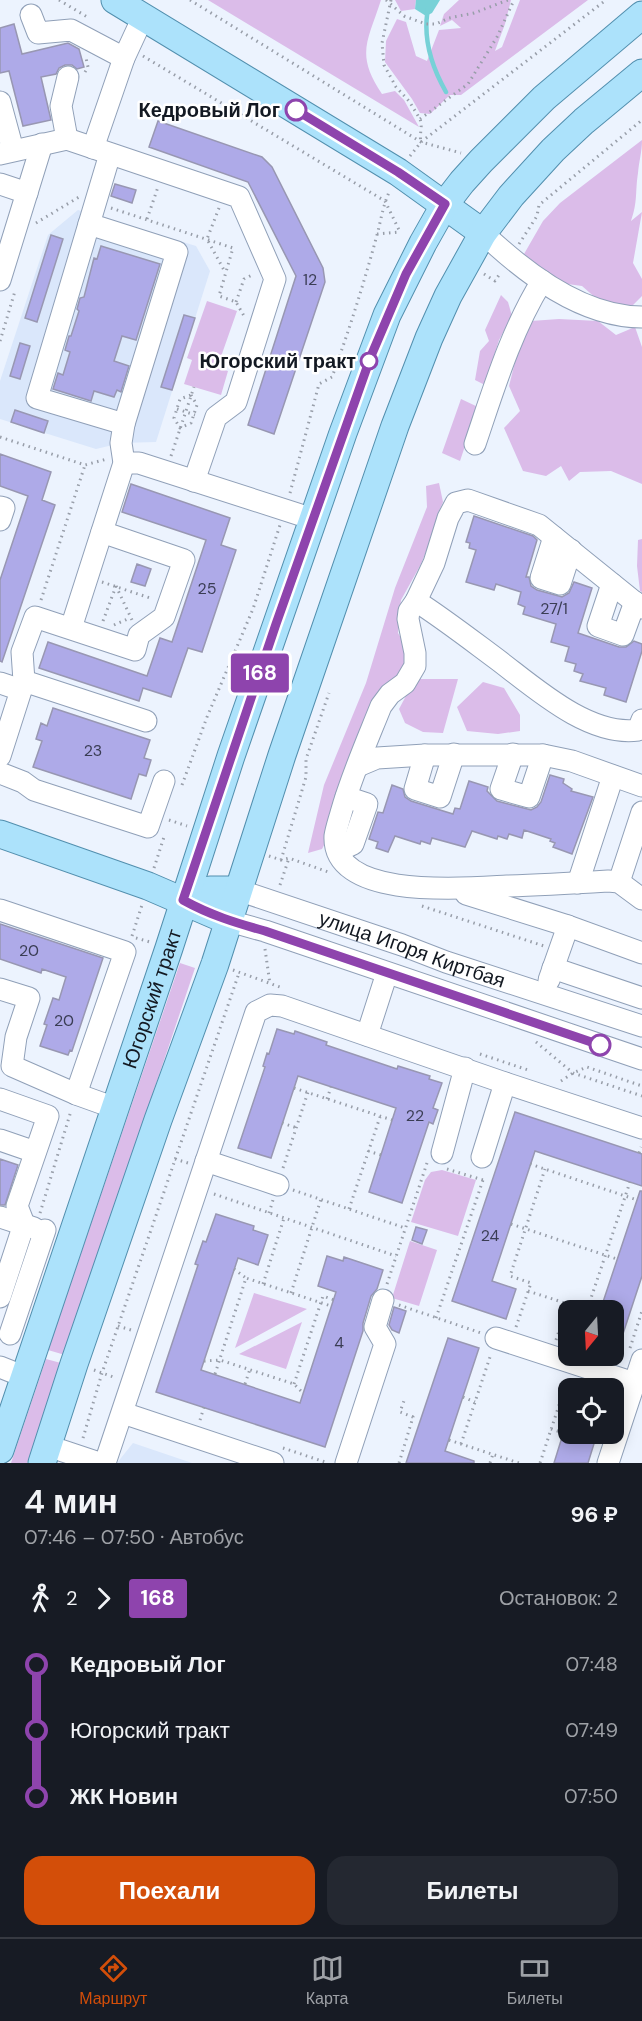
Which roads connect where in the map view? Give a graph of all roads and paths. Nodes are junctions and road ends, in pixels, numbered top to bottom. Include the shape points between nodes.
1 (59, 0) edge
2 (115, 0) edge
3 (190, 0) edge
4 (386, 0) edge
5 (508, 0) edge
6 (514, 0) edge
7 (606, 0) edge
8 (391, 2) edge
9 (31, 15) dead end
10 (642, 15) edge
11 (143, 17) junction
12 (88, 28) junction
13 (127, 52) junction
14 (642, 73) edge
15 (68, 77) joint
16 (0, 102) edge
17 (420, 119) junction
18 (67, 140) junction
19 (421, 142) junction
20 (42, 144) junction
21 (102, 151) junction
22 (6, 152) edge
23 (163, 171) junction
24 (0, 184) edge
25 (224, 192) junction
26 (27, 193) junction
27 (98, 196) junction
28 (385, 201) junction
29 (445, 204) junction
30 (147, 219) dead end
31 (35, 223) dead end
32 (89, 224) junction
33 (483, 233) junction
34 (378, 234) junction
35 (4, 251) edge
36 (269, 266) junction
37 (225, 272) dead end
38 (0, 280) edge
39 (542, 281) junction
40 (236, 302) dead end
41 (642, 317) edge
42 (194, 387) dead end
43 (191, 395) junction
44 (177, 409) junction
45 (186, 412) junction
46 (194, 415) junction
47 (214, 422) junction
48 (124, 424) junction
49 (180, 428) junction
50 (0, 437) edge
51 (475, 444) dead end
52 (124, 459) junction
53 (85, 465) junction
54 (166, 472) junction
55 (194, 481) junction
56 (0, 507) edge
57 (285, 510) junction
58 (313, 519) junction
59 (0, 520) edge
60 (102, 532) junction
61 (554, 537) junction
62 (571, 550) junction
63 (88, 577) junction
64 (612, 584) junction
65 (116, 586) junction
66 (416, 601) junction
67 (157, 603) junction
68 (638, 605) edge
69 (140, 613) dead end
70 (35, 617) junction
71 (135, 626) junction
72 (71, 628) junction
73 (106, 631) junction
74 (0, 683) edge
75 (23, 686) junction
76 (329, 693) dead end
77 (642, 720) edge
78 (146, 721) dead end
79 (454, 754) junction
80 (513, 754) junction
81 (426, 755) junction
82 (543, 755) junction
83 (0, 756) edge
84 (358, 766) junction
85 (0, 773) edge
86 (613, 776) junction
87 (172, 785) joint
88 (642, 786) edge
89 (642, 812) edge
90 (165, 831) dead end
91 (0, 834) edge
92 (333, 874) dead end
93 (619, 882) junction
94 (578, 883) junction
95 (148, 886) junction
96 (238, 890) junction
97 (486, 893) junction
98 (642, 899) edge
99 (183, 900) junction
100 (411, 903) dead end
101 (0, 910) edge
102 (229, 921) junction
103 (568, 926) junction
104 (265, 950) dead end
105 (125, 952) junction
106 (276, 953) dead end
107 (642, 953) edge
108 (556, 959) junction
109 (239, 973) dead end
110 (387, 973) junction
111 (0, 988) edge
112 (544, 995) junction
113 (642, 998) edge
114 (642, 1026) edge
115 (8, 1034) edge
116 (367, 1035) junction
117 (530, 1038) dead end
118 (642, 1059) edge
119 (465, 1068) junction
120 (573, 1072) junction
121 (561, 1081) dead end
122 (505, 1083) junction
123 (642, 1086) edge
124 (331, 1087) dead end
125 (294, 1088) dead end
126 (69, 1091) junction
127 (308, 1092) junction
128 (642, 1096) edge
129 (327, 1098) junction
130 (0, 1099) edge
131 (116, 1108) junction
132 (48, 1116) junction
133 (380, 1116) junction
134 (392, 1120) dead end
135 (282, 1123) dead end
136 (297, 1128) junction
137 (642, 1138) edge
138 (0, 1140) edge
139 (368, 1151) junction
140 (35, 1152) junction
141 (442, 1153) dead end
142 (639, 1153) dead end
143 (381, 1155) dead end
144 (206, 1161) junction
145 (530, 1164) dead end
146 (483, 1165) joint
147 (545, 1169) junction
148 (483, 1180) junction
149 (630, 1182) dead end
150 (278, 1185) junction
151 (208, 1192) dead end
152 (625, 1196) junction
153 (321, 1199) junction
154 (637, 1200) dead end
155 (349, 1209) junction
156 (10, 1212) edge
157 (268, 1213) junction
158 (284, 1218) junction
159 (511, 1224) dead end
160 (312, 1228) junction
161 (405, 1228) junction
162 (526, 1229) junction
163 (45, 1230) junction
164 (70, 1238) junction
165 (606, 1255) junction
166 (396, 1256) junction
167 (617, 1259) dead end
168 (234, 1269) dead end
169 (246, 1278) junction
170 (263, 1284) junction
171 (528, 1291) junction
172 (291, 1293) junction
173 (0, 1297) edge
174 (382, 1299) junction
175 (334, 1300) dead end
176 (591, 1300) edge
177 (558, 1301) edge
178 (320, 1303) junction
179 (332, 1306) dead end
180 (436, 1318) junction
181 (10, 1334) dead end
182 (558, 1335) edge
183 (504, 1340) junction
184 (551, 1356) junction
185 (558, 1359) edge
186 (220, 1360) junction
187 (642, 1360) edge
188 (204, 1361) dead end
189 (0, 1366) edge
190 (572, 1366) edge
191 (579, 1366) edge
192 (250, 1369) junction
193 (215, 1374) dead end
194 (25, 1377) junction
195 (634, 1383) junction
196 (245, 1384) dead end
197 (294, 1384) junction
198 (303, 1393) dead end
199 (463, 1397) dead end
200 (405, 1398) dead end
201 (476, 1402) junction
202 (204, 1407) dead end
203 (123, 1413) junction
204 (199, 1421) dead end
205 (552, 1429) junction
206 (558, 1431) edge
207 (449, 1440) dead end
208 (461, 1444) junction
209 (0, 1450) edge
210 (45, 1454) edge
211 (493, 1454) junction
212 (78, 1456) junction
213 (99, 1463) edge
214 (105, 1463) edge
215 (273, 1463) edge
216 (346, 1463) edge
217 (399, 1463) edge
218 (490, 1463) edge
219 (519, 1463) edge
220 (540, 1463) edge
221 (608, 1463) edge

1 - 12 path
2 - 11 main road
3 - 19 path
4 - 8 path
5 - 8 path via 436,24 404,16
6 - 17 path via 468,84
7 - 19 path
8 - 17 path via 382,43 384,65
9 - 12 street via 38,33
10 - 29 main road, Югорский тракт via 544,98 481,160
11 - 13 street
11 - 29 main road
12 - 13 street
12 - 15 path via 88,66 85,73
13 - 21 street
13 - 28 path via 138,53
14 - 33 main road via 553,150
15 - 18 street via 61,106
16 - 22 street
17 - 19 path
18 - 20 street
18 - 21 street
20 - 22 street
20 - 26 street
21 - 23 street
21 - 27 street
23 - 25 street
23 - 30 path
24 - 26 street
25 - 36 street via 238,197
25 - 37 path via 207,239
26 - 35 street
27 - 31 path via 80,197
27 - 32 street
28 - 34 path
28 - 34 path via 400,232
29 - 33 main road
29 - 58 main road, Югорский тракт via 387,315
32 - 48 street via 177,252
32 - 48 street via 37,398
33 - 39 street
33 - 96 main road via 448,296 408,390
34 - 57 path via 332,377 320,384
35 - 38 street
36 - 40 path via 244,279
36 - 47 street via 275,279 236,402
39 - 41 street via 585,305 622,317
39 - 51 street via 510,343
42 - 43 path
43 - 44 path via 180,399
43 - 45 path
43 - 46 path via 197,405
44 - 45 path
44 - 49 path via 174,418
45 - 46 path
45 - 49 path
46 - 47 path
46 - 49 path via 191,423
47 - 55 street
48 - 52 street
49 - 54 path
50 - 53 path
52 - 53 path
52 - 54 street
52 - 60 street
53 - 70 path
54 - 55 street
55 - 57 street
56 - 59 street via 4,508
57 - 58 street
57 - 87 path via 253,609 207,717
58 - 99 main road, Югорский тракт
60 - 63 street
60 - 67 street via 184,560
61 - 62 street
61 - 62 street via 541,578 560,584
61 - 66 street via 539,525 468,500 456,503
62 - 64 street
63 - 65 path
63 - 72 street
64 - 68 street
64 - 68 street via 598,626 623,635
65 - 67 path
65 - 71 path
65 - 73 path
66 - 77 street via 557,704 601,726 626,732 638,730
66 - 84 street via 408,619 415,666 405,683 381,706
67 - 71 street via 164,617
69 - 71 path
70 - 72 street
70 - 75 street via 22,652
71 - 73 path
71 - 73 street via 135,650
72 - 73 street
74 - 75 street
75 - 78 street
75 - 83 street
76 - 92 path via 306,759 306,777 281,860 289,858
79 - 80 street
79 - 81 street
79 - 81 street via 440,797 415,789
80 - 82 street
80 - 82 street via 501,789 529,797
81 - 84 street via 377,758
82 - 86 street
84 - 97 street via 335,836 347,865 381,883
85 - 87 street via 34,789 148,827
86 - 88 street
86 - 94 street
89 - 93 street
90 - 95 path
91 - 95 main road, улица Игоря Киртбая
93 - 94 street
93 - 98 street
94 - 97 street
95 - 99 main road, улица Игоря Киртбая
95 - 105 path
96 - 99 main road, улица Игоря Киртбая via 210,890
96 - 102 main road
96 - 112 street, улица Игоря Киртбая
97 - 103 street
99 - 102 main road, улица Игоря Киртбая
99 - 131 main road, Югорский тракт
100 - 108 path
101 - 105 street
102 - 110 street, улица Игоря Киртбая
102 - 210 main road
103 - 107 street
103 - 108 street
104 - 106 path
105 - 126 street
108 - 112 street
108 - 113 street
109 - 212 path via 102,1373
110 - 116 street
110 - 118 street, улица Игоря Киртбая
111 - 115 street via 29,998
112 - 114 street, улица Игоря Киртбая
115 - 126 street via 12,1066
116 - 119 street
116 - 144 street via 282,1006 270,1005 256,1012
117 - 120 path
119 - 122 street
119 - 141 street
120 - 121 path
120 - 123 path via 587,1068
120 - 128 path
122 - 137 street
122 - 146 street
124 - 129 path
125 - 127 path
126 - 131 street
126 - 132 street
127 - 129 path
127 - 136 path
129 - 133 path
130 - 132 street
131 - 164 main road, Югорский тракт
132 - 140 street
133 - 134 path
133 - 139 path
135 - 136 path
136 - 150 path
137 - 142 path
138 - 140 street
139 - 143 path
139 - 155 path
140 - 156 street
144 - 150 street
144 - 203 street
145 - 147 path
146 - 148 path
147 - 152 path
147 - 162 path
148 - 161 path via 426,1163
148 - 180 path
149 - 152 path
150 - 153 path
150 - 157 path
151 - 157 path
152 - 154 path
152 - 165 path
153 - 155 path
153 - 160 path
155 - 161 path
156 - 163 street
156 - 173 street
157 - 158 path
158 - 160 path
158 - 170 path
159 - 162 path
160 - 166 path
160 - 172 path
161 - 166 path
162 - 165 path
162 - 171 path via 510,1276 531,1283
163 - 164 street
163 - 181 street
164 - 194 main road, Югорский тракт
165 - 167 path
165 - 176 path
166 - 174 path
168 - 169 path
169 - 170 path
169 - 186 path
170 - 172 path
171 - 177 path
171 - 183 path
172 - 178 path
174 - 180 path
174 - 216 street via 375,1327 385,1344
175 - 178 path via 322,1296
178 - 179 path
178 - 197 path
180 - 183 path
182 - 184 path
183 - 184 street
183 - 201 path
184 - 185 street
186 - 188 path
186 - 192 path
186 - 193 path
187 - 195 street
189 - 194 street
190 - 205 path
191 - 195 street
192 - 196 path
192 - 197 path
194 - 209 main road, Югорский тракт
195 - 221 street
197 - 198 path
199 - 201 path
200 - 217 path via 400,1412 414,1417
201 - 208 path
202 - 204 path
203 - 214 street
203 - 215 street
205 - 206 path
205 - 220 path
207 - 208 path
208 - 211 path
210 - 212 street
211 - 218 path
211 - 219 path
212 - 213 street

